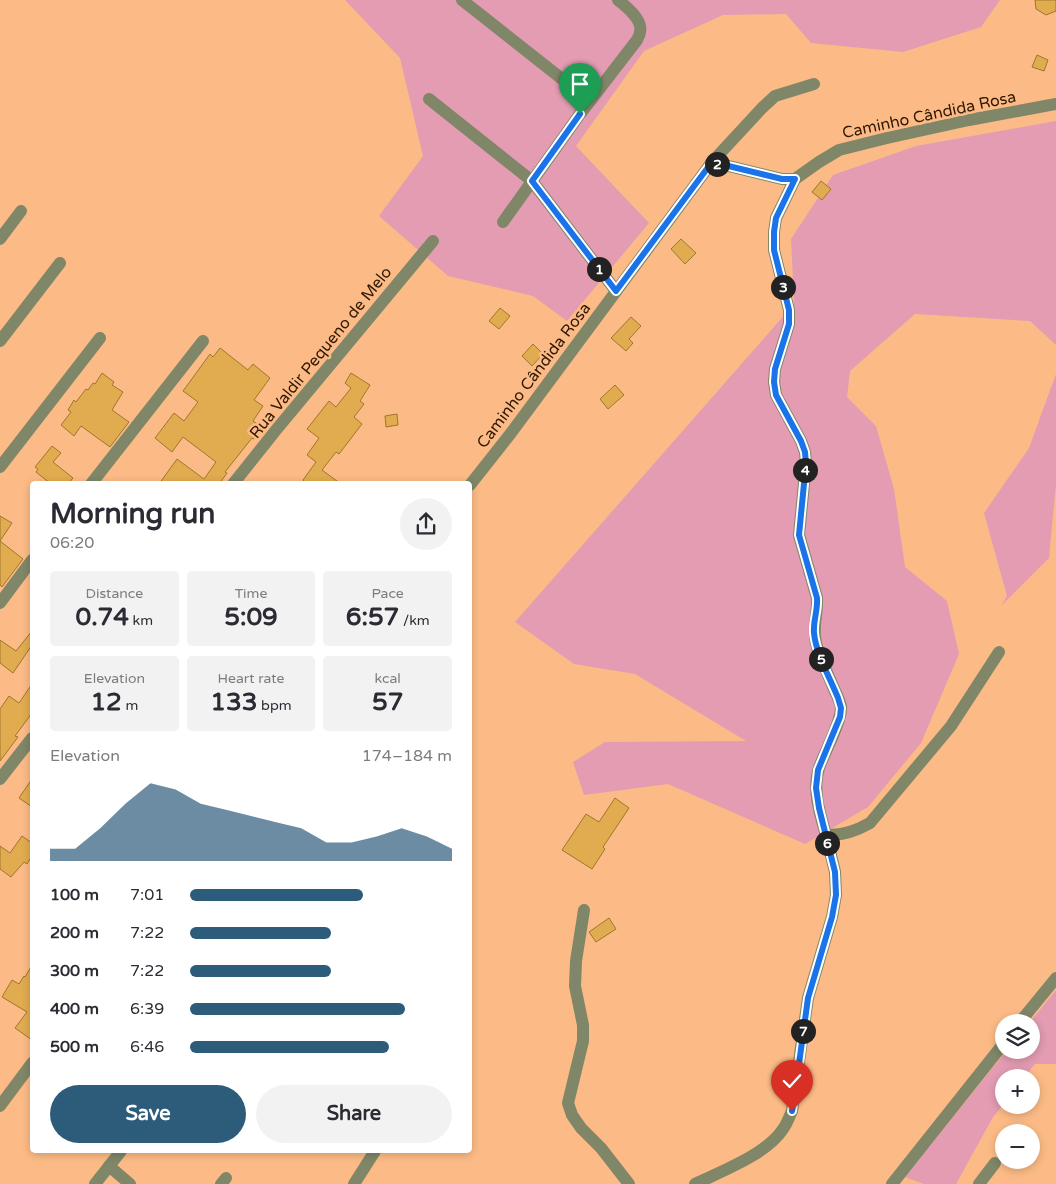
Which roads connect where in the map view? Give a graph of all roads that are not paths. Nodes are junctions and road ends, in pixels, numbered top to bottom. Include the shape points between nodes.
1 (462, 0) edge
2 (618, 0) edge
3 (814, 84) dead end
4 (429, 99) dead end
5 (590, 101) junction
6 (1056, 104) edge
7 (712, 162) junction
8 (795, 179) junction
9 (532, 181) junction
10 (21, 212) dead end
11 (503, 222) dead end
12 (0, 240) edge
13 (433, 241) dead end
14 (60, 263) dead end
15 (616, 291) junction
16 (100, 338) dead end
17 (0, 341) edge
18 (203, 341) dead end
19 (0, 467) edge
20 (93, 481) edge
21 (235, 481) edge
22 (472, 482) edge
23 (30, 563) edge
24 (0, 603) edge
25 (999, 652) dead end
26 (30, 741) edge
27 (0, 779) edge
28 (826, 835) junction
29 (584, 910) dead end
30 (1056, 978) edge
31 (1027, 1014) edge
32 (995, 1054) edge
33 (30, 1066) edge
34 (0, 1106) edge
35 (119, 1153) edge
36 (375, 1153) edge
37 (995, 1163) dead end
38 (109, 1166) junction
39 (96, 1184) edge
40 (130, 1184) edge
41 (354, 1184) edge
42 (628, 1184) edge
43 (695, 1184) edge
44 (892, 1184) edge
45 (979, 1184) edge

1 - 5 street
2 - 5 street via 638,20 641,31 638,40
3 - 7 street, Caminho Cândida Rosa via 775,96
4 - 9 street
5 - 9 street
6 - 8 street, Caminho Cândida Rosa via 839,150
7 - 8 street via 782,179
7 - 15 street, Caminho Cândida Rosa
8 - 28 street via 776,218 774,232 774,250 789,310 789,324 774,382 776,395 805,452 799,535 817,598 815,642 841,708 818,770 816,788
9 - 11 street
9 - 15 street
10 - 12 street
13 - 21 street, Rua Valdir Pequeno de Melo
14 - 17 street
15 - 22 street, Caminho Cândida Rosa
16 - 19 street
18 - 20 street
23 - 24 street
25 - 28 street via 952,726 870,823 840,835
26 - 27 street
28 - 43 street via 835,872 836,895 808,998 792,1111 784,1128 761,1150
29 - 42 street via 575,986 583,1041 568,1103 581,1128
30 - 31 street
32 - 44 street
33 - 34 street
35 - 38 street
36 - 41 street
37 - 45 street
38 - 39 street
38 - 40 street

